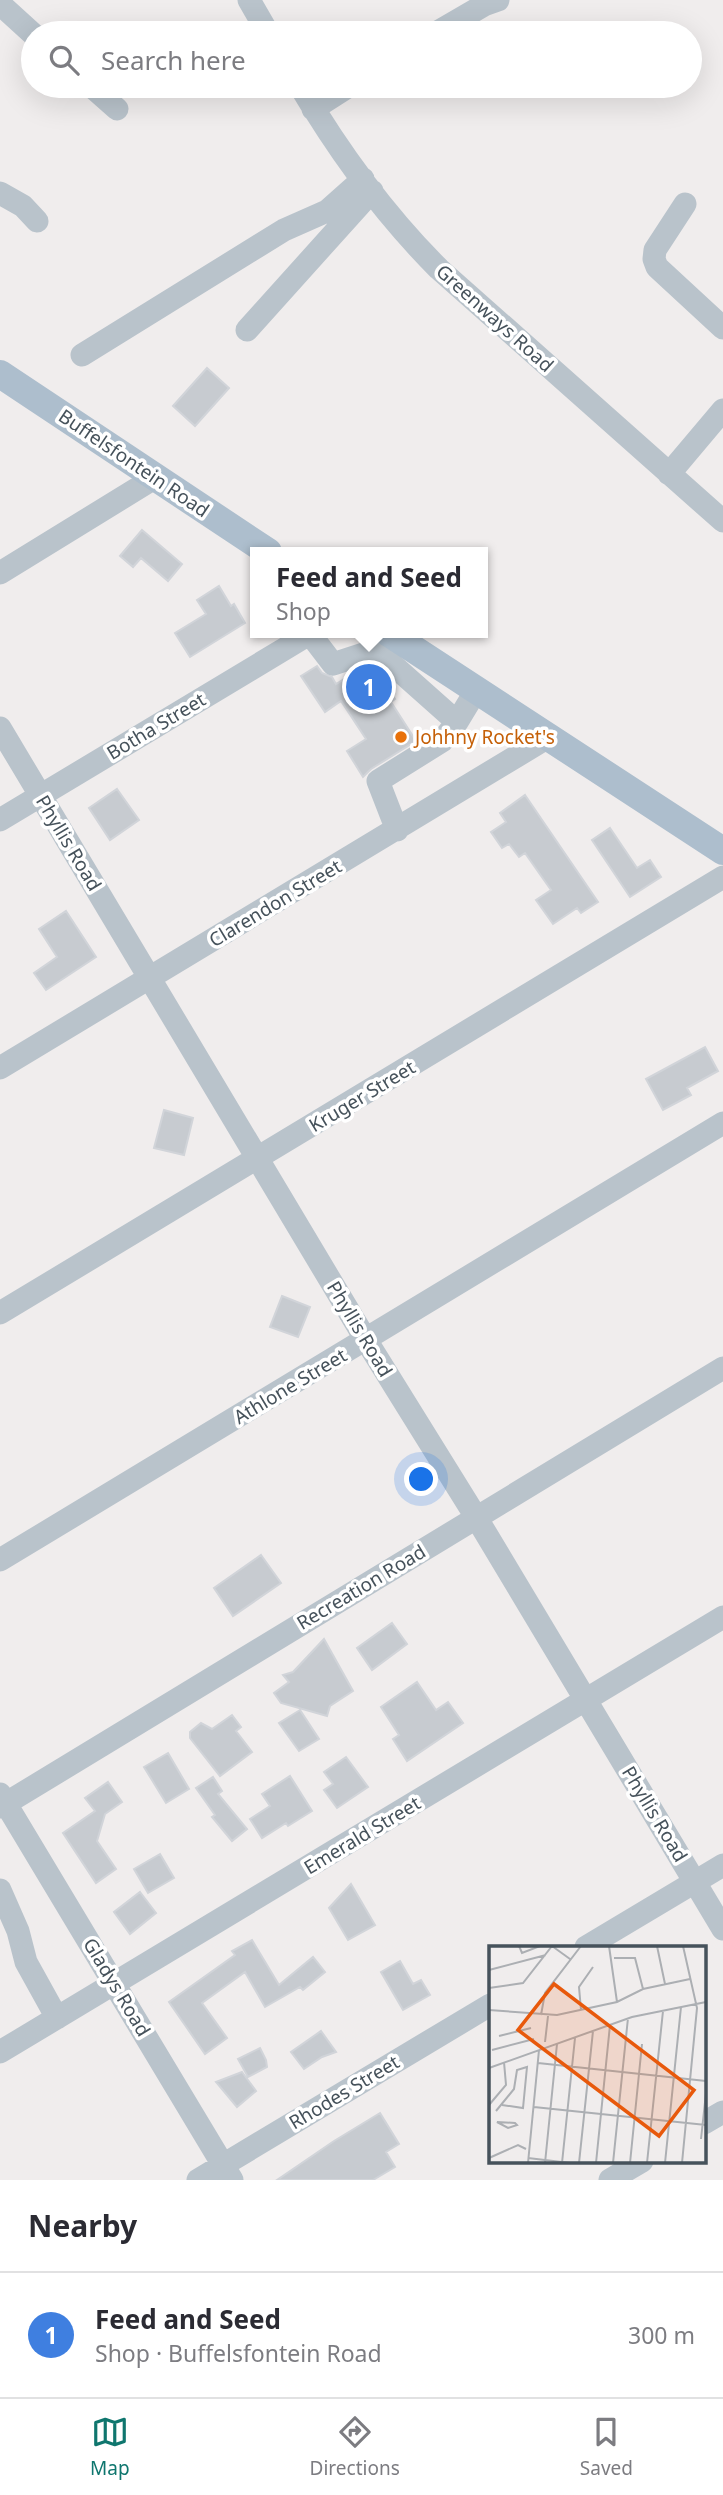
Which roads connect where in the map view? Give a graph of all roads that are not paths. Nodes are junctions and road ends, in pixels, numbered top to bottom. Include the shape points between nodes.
1 (249, 0) edge
2 (498, 0) edge
3 (0, 4) edge
4 (261, 21) edge
5 (457, 21) edge
6 (21, 23) edge
7 (105, 98) edge
8 (307, 98) edge
9 (330, 98) edge
10 (117, 109) dead end
11 (313, 109) junction
12 (367, 185) junction
13 (0, 193) edge
14 (685, 204) dead end
15 (37, 221) dead end
16 (723, 328) edge
17 (247, 330) dead end
18 (82, 355) dead end
19 (0, 374) edge
20 (723, 410) edge
21 (668, 474) junction
22 (156, 477) junction
23 (723, 521) edge
24 (261, 547) edge
25 (0, 573) edge
26 (303, 638) edge
27 (315, 638) edge
28 (397, 638) edge
29 (477, 689) junction
30 (457, 722) junction
31 (0, 728) edge
32 (550, 736) junction
33 (40, 796) junction
34 (0, 820) edge
35 (397, 830) junction
36 (723, 851) edge
37 (723, 877) edge
38 (150, 978) junction
39 (0, 1068) edge
40 (723, 1123) edge
41 (257, 1159) junction
42 (0, 1313) edge
43 (366, 1340) junction
44 (723, 1368) edge
45 (476, 1517) junction
46 (0, 1560) edge
47 (723, 1617) edge
48 (586, 1699) junction
49 (2, 1801) edge
50 (723, 1865) edge
51 (695, 1882) junction
52 (0, 1890) edge
53 (723, 1929) edge
54 (588, 1946) edge
55 (115, 1984) junction
56 (489, 2006) edge
57 (57, 2018) junction
58 (0, 2052) edge
59 (723, 2112) edge
60 (706, 2122) edge
61 (640, 2162) edge
62 (227, 2173) edge
63 (198, 2180) edge
64 (610, 2180) edge

1 - 4 street
2 - 5 street
3 - 6 street
7 - 10 street
8 - 11 street, Greenways Road
9 - 11 street
11 - 12 street, Greenways Road
12 - 17 street
12 - 18 street
12 - 21 street, Greenways Road via 439,270
13 - 15 street via 23,206
14 - 16 street via 655,250 654,259 657,267
19 - 22 main road, Buffelsfontein Road
20 - 21 street
21 - 23 street, Greenways Road
22 - 24 main road, Buffelsfontein Road
22 - 25 street
26 - 33 street, Botha Street
27 - 30 street via 333,664 376,650
28 - 29 main road
29 - 30 street
29 - 32 main road
30 - 35 street via 442,741 378,781
31 - 33 street, Phyllis Road
32 - 35 street, Clarendon Street
32 - 36 main road
33 - 34 street, Botha Street
33 - 38 street, Phyllis Road
35 - 38 street, Clarendon Street
37 - 41 street, Kruger Street
38 - 39 street, Clarendon Street
38 - 41 street, Phyllis Road
40 - 43 street, Athlone Street
41 - 42 street, Kruger Street
41 - 43 street, Phyllis Road
43 - 45 street, Phyllis Road
43 - 46 street, Athlone Street
44 - 45 street, Recreation Road
45 - 48 street, Phyllis Road
45 - 49 street, Recreation Road
47 - 48 street, Emerald Street
48 - 51 street, Phyllis Road
48 - 55 street, Emerald Street
49 - 55 street, Gladys Road
50 - 51 street
51 - 53 street, Phyllis Road
51 - 54 street
52 - 57 street via 26,1962
55 - 57 street, Emerald Street
55 - 62 street, Gladys Road
56 - 62 street, Rhodes Street
57 - 58 street, Emerald Street
59 - 60 street
61 - 64 street
62 - 63 street, Rhodes Street

